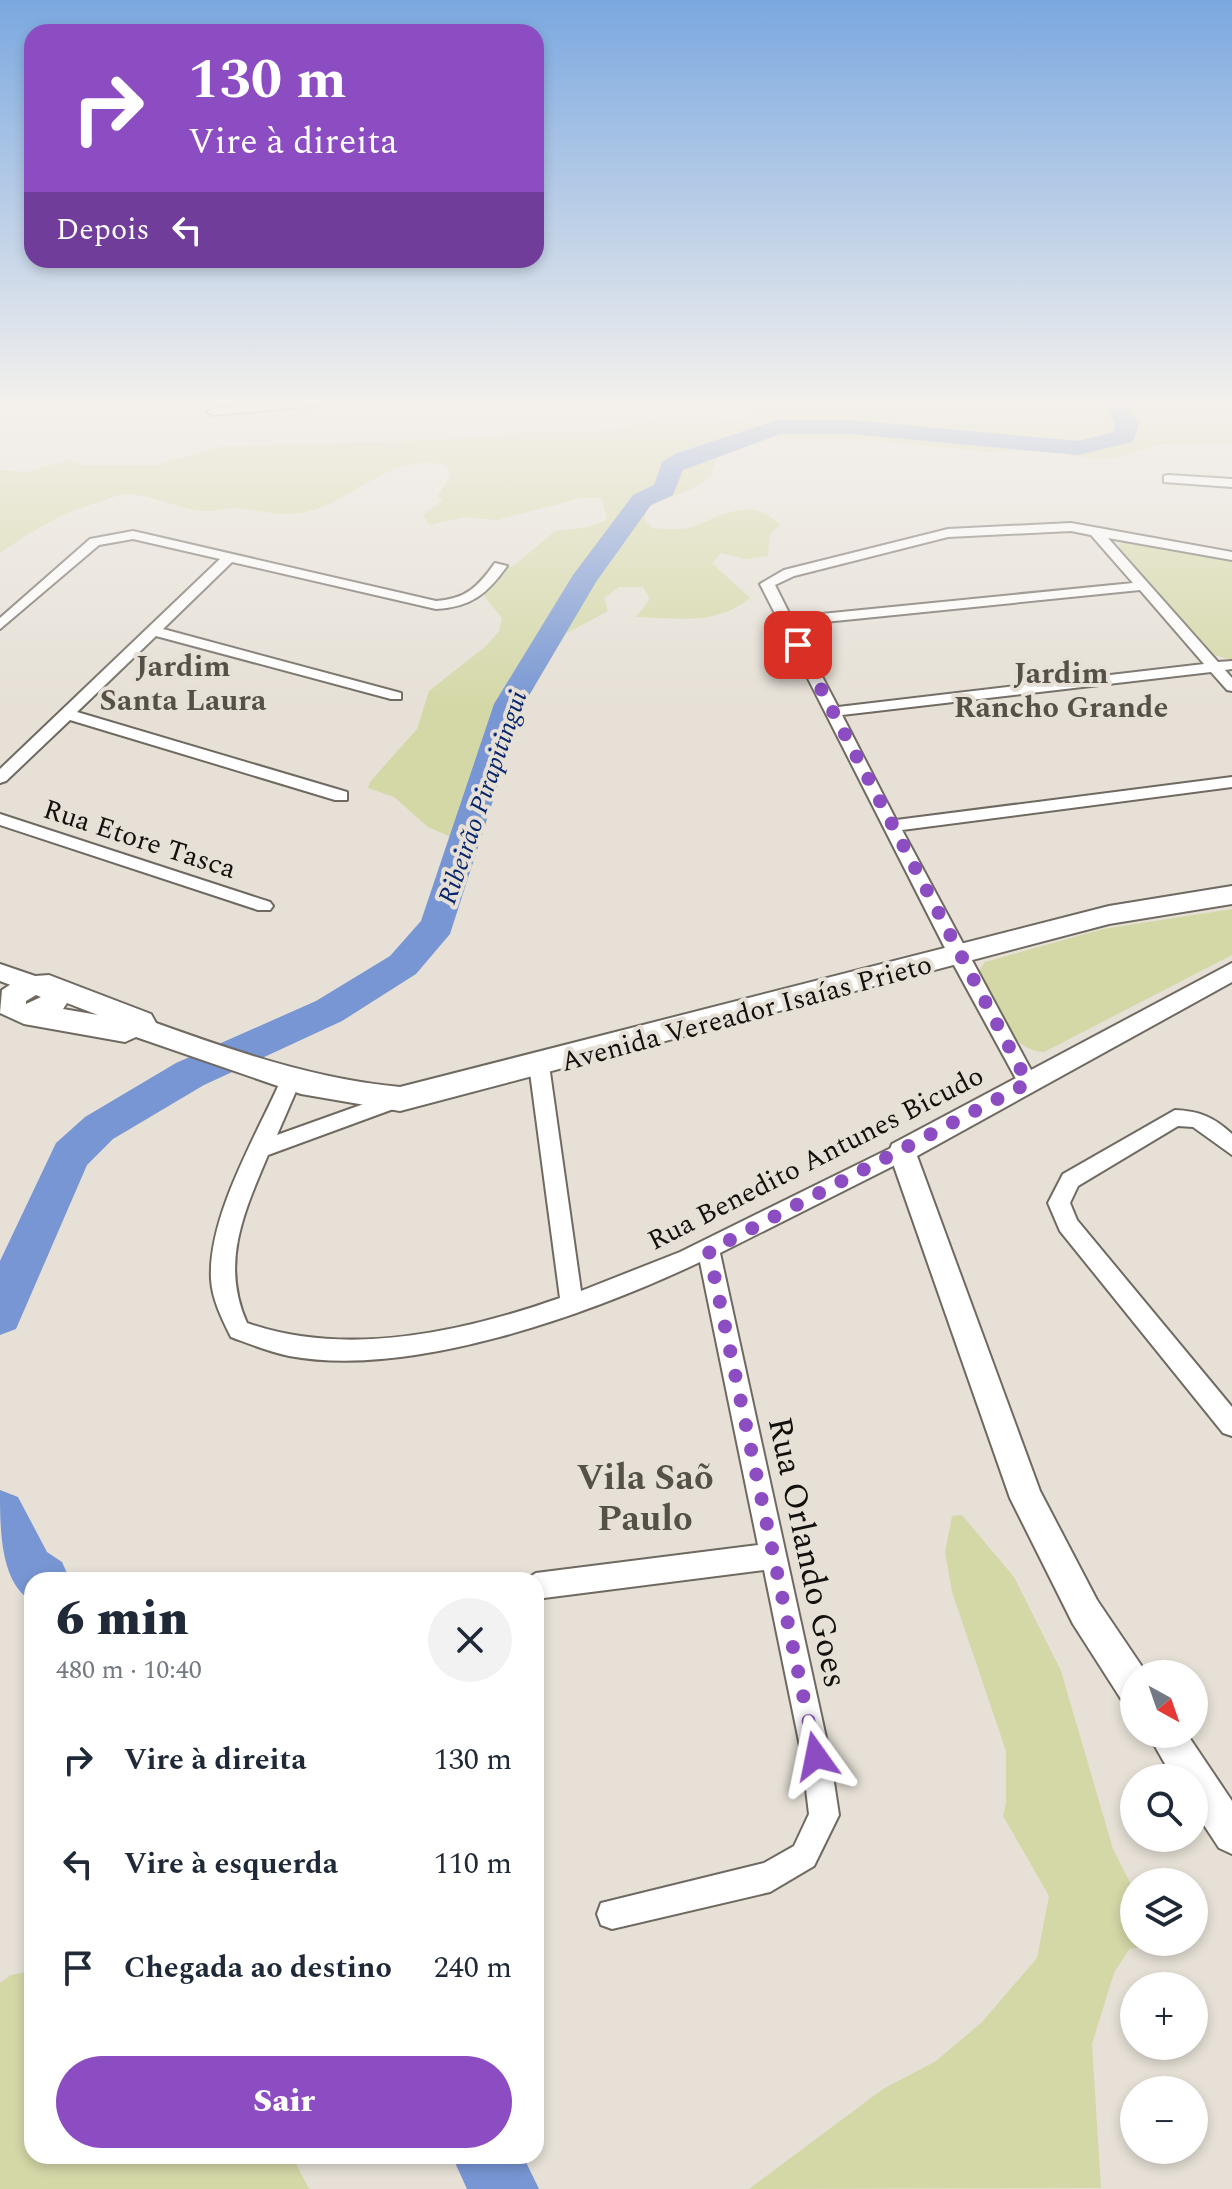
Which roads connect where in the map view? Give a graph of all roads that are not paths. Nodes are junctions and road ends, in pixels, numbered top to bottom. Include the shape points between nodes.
1 (1096, 532) junction
2 (1232, 556) edge
3 (230, 557) junction
4 (500, 566) dead end
5 (1144, 586) junction
6 (787, 622) junction
7 (0, 625) edge
8 (153, 631) junction
9 (1232, 665) edge
10 (1215, 667) junction
11 (1232, 687) edge
12 (396, 696) dead end
13 (833, 712) junction
14 (67, 714) junction
15 (0, 778) edge
16 (1232, 782) edge
17 (341, 796) dead end
18 (0, 819) edge
19 (891, 826) junction
20 (1232, 895) edge
21 (264, 906) dead end
22 (958, 956) junction
23 (1232, 971) edge
24 (18, 996) edge
25 (0, 1032) edge
26 (539, 1065) junction
27 (281, 1078) junction
28 (1028, 1083) junction
29 (400, 1099) junction
30 (1232, 1147) edge
31 (262, 1149) junction
32 (902, 1152) junction
33 (709, 1251) junction
34 (572, 1304) junction
35 (1232, 1425) edge
36 (773, 1556) junction
37 (544, 1585) edge
38 (1120, 1665) edge
39 (1175, 1748) edge
40 (1232, 1835) edge
41 (612, 1914) dead end

1 - 2 street
1 - 5 street
1 - 6 street via 1071,527 948,533 789,573 767,584
3 - 4 street via 436,605 461,605 478,596
3 - 7 street via 133,535 113,536 95,542
3 - 8 street
5 - 6 street
5 - 10 street
6 - 13 street
8 - 12 street
8 - 14 street
9 - 10 street
10 - 11 street
10 - 13 street
13 - 19 street
14 - 15 street
14 - 17 street
16 - 19 street
18 - 21 street, Rua Etore Tasca
19 - 22 street
20 - 22 main road, Avenida Vereador Isaías Prieto via 1109,915
22 - 26 main road, Avenida Vereador Isaías Prieto
22 - 28 street
23 - 28 street, Rua Benedito Antunes Bicudo
24 - 25 main road
24 - 27 main road, Avenida Vereador Isaías Prieto via 131,1033 153,1032
26 - 29 main road, Avenida Vereador Isaías Prieto
26 - 34 street
27 - 29 main road, Avenida Vereador Isaías Prieto via 356,1096
27 - 31 street, Rua Benedito Antunes Bicudo
28 - 32 street, Rua Benedito Antunes Bicudo
29 - 31 street, Avenida Vereador Isaías Prieto
30 - 35 street via 1197,1119 1175,1118 1070,1180 1059,1203 1068,1225
31 - 34 street, Rua Benedito Antunes Bicudo via 229,1233 222,1275 227,1305 239,1330 294,1347 363,1351 461,1335
32 - 33 street, Rua Benedito Antunes Bicudo
32 - 38 street via 1026,1498 1085,1612
33 - 34 street, Rua Benedito Antunes Bicudo
33 - 36 street, Rua Orlando Goes
36 - 37 street
36 - 41 street, Rua Orlando Goes via 824,1815 804,1856 770,1877
39 - 40 street

